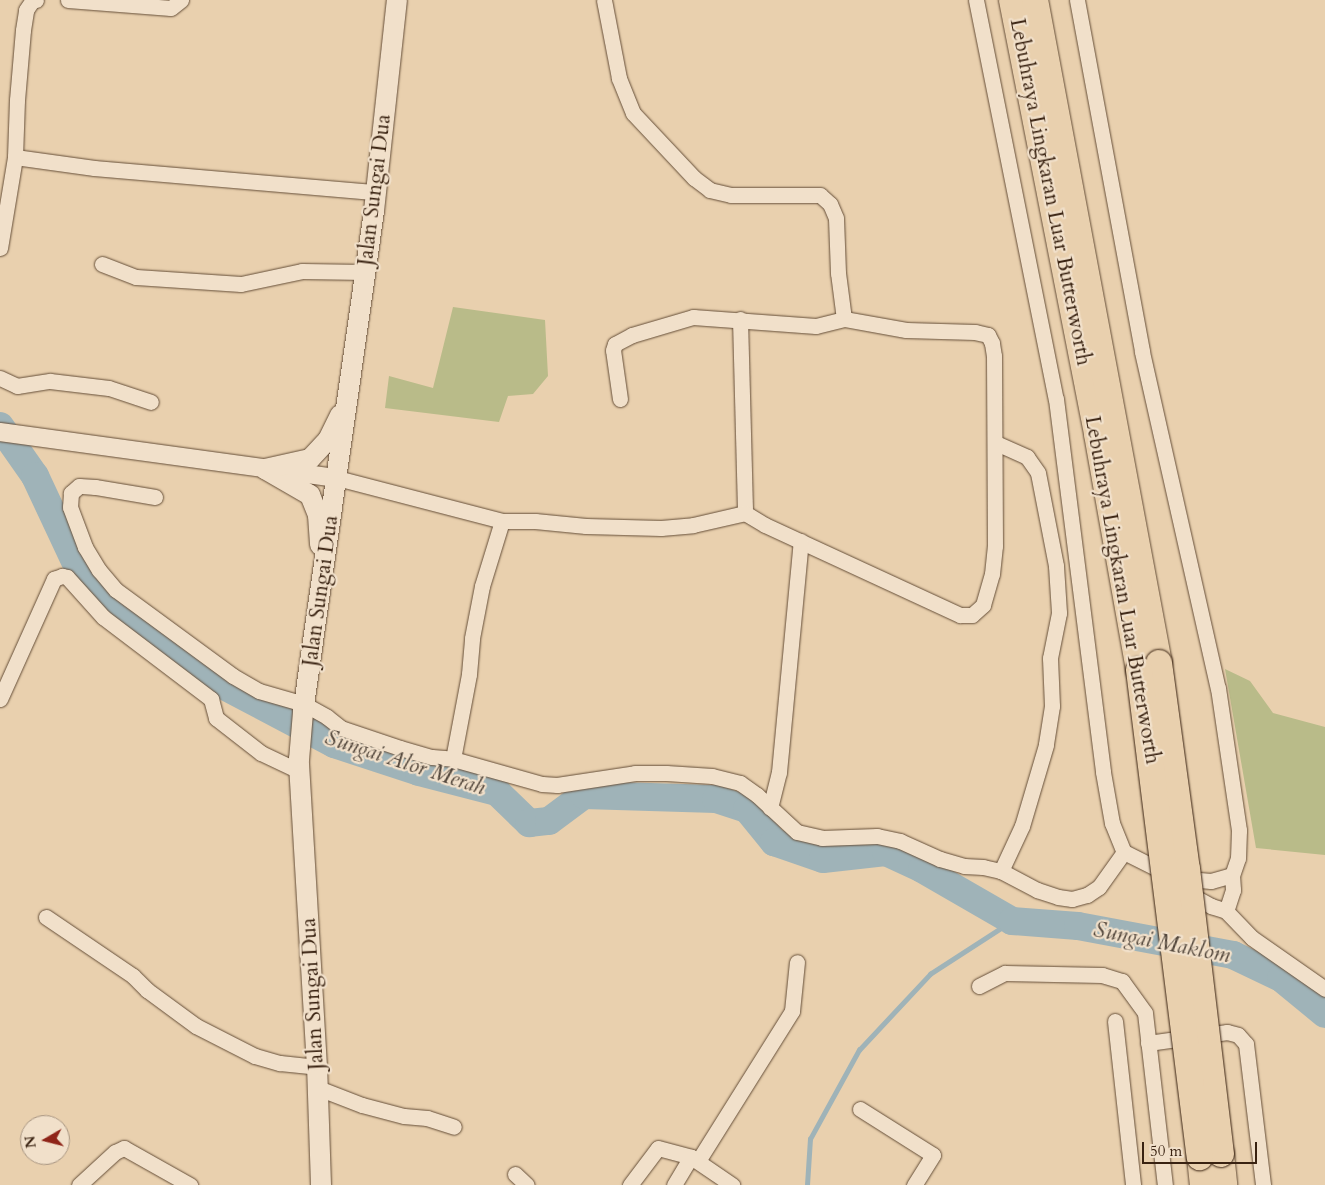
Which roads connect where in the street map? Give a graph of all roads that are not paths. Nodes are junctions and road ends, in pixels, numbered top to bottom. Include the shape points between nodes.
1 (36, 0) edge
2 (68, 0) edge
3 (181, 0) edge
4 (397, 0) edge
5 (604, 0) edge
6 (976, 0) edge
7 (1012, 0) edge
8 (1034, 0) edge
9 (1077, 0) edge
10 (14, 156) junction
11 (376, 192) junction
12 (0, 248) edge
13 (102, 264) dead end
14 (366, 272) junction
15 (740, 319) junction
16 (844, 319) junction
17 (0, 378) edge
18 (348, 398) junction
19 (620, 399) dead end
20 (151, 402) dead end
21 (0, 432) edge
22 (996, 443) junction
23 (265, 470) junction
24 (337, 478) junction
25 (155, 497) dead end
26 (745, 513) junction
27 (502, 521) junction
28 (801, 541) junction
29 (324, 576) junction
30 (1149, 666) junction
31 (0, 699) edge
32 (304, 708) junction
33 (452, 759) junction
34 (299, 765) junction
35 (770, 808) junction
36 (1124, 852) junction
37 (1000, 871) junction
38 (1232, 875) junction
39 (1176, 878) junction
40 (1226, 911) junction
41 (46, 917) dead end
42 (797, 962) dead end
43 (979, 986) dead end
44 (1325, 989) edge
45 (1115, 1021) dead end
46 (1148, 1043) junction
47 (317, 1067) junction
48 (318, 1088) junction
49 (860, 1109) dead end
50 (454, 1127) dead end
51 (1210, 1156) junction
52 (694, 1159) junction
53 (516, 1174) dead end
54 (79, 1185) edge
55 (190, 1185) edge
56 (321, 1185) edge
57 (527, 1185) edge
58 (630, 1185) edge
59 (674, 1185) edge
60 (732, 1185) edge
61 (914, 1185) edge
62 (1133, 1185) edge
63 (1165, 1185) edge
64 (1203, 1185) edge
65 (1224, 1185) edge
66 (1262, 1185) edge

1 - 10 street via 26,10 23,30
2 - 3 street via 171,8
4 - 11 main road, Jalan Sungai Dua
5 - 16 street via 620,78 633,113 694,178 710,190 731,195 820,195 830,204 836,218
6 - 36 street via 1056,399 1103,772 1112,823
7 - 30 highway, Lebuhraya Lingkaran Luar Butterworth via 1097,434
8 - 30 highway, Lebuhraya Lingkaran Luar Butterworth
9 - 38 street via 1142,352 1218,688 1239,830 1238,858
10 - 11 street via 94,168
10 - 12 street
11 - 14 main road, Jalan Sungai Dua
13 - 14 street via 136,277 241,284 302,271
14 - 18 main road, Jalan Sungai Dua
15 - 16 street via 816,326
15 - 19 street via 693,317 632,335 615,344 613,350
15 - 26 street
16 - 22 street via 906,330 988,334 994,356
17 - 20 street via 17,386 50,381 109,388
18 - 23 main road via 328,440 310,459
18 - 24 main road, Jalan Sungai Dua
21 - 23 street
22 - 28 street via 992,574 983,605 972,615 960,615 941,608
22 - 37 street via 1027,456 1038,472 1056,566 1059,613 1050,658 1052,706 1046,745 1022,826
23 - 24 street
23 - 29 main road via 310,495 318,515
24 - 27 street
24 - 29 main road, Jalan Sungai Dua
25 - 32 street via 87,486 79,486 71,493 70,507 85,547 98,570 116,590 232,676
26 - 27 street via 693,525 661,528
26 - 28 street
27 - 33 street via 482,586
28 - 35 street via 780,772
29 - 32 main road, Jalan Sungai Dua
30 - 51 highway, Lebuhraya Lingkaran Luar Butterworth, bridge
31 - 34 street via 54,579 67,577 103,617 211,699 216,718 261,753
32 - 33 street via 327,717 341,728 432,757
32 - 34 main road, Jalan Sungai Dua
33 - 35 street via 542,784 557,785 635,774 712,776 740,783
34 - 47 main road, Jalan Sungai Dua
35 - 37 street via 797,832 822,838 877,836 900,841 964,866 984,866
36 - 37 street via 1099,887 1072,899 1037,890
36 - 39 street
38 - 39 street via 1211,881
38 - 40 street via 1233,890
39 - 40 street via 1193,896
40 - 44 street via 1252,938
41 - 47 street via 132,976 196,1026 255,1056 280,1064
42 - 52 street via 792,1011
43 - 46 street via 1005,973 1102,974 1122,981 1140,1004 1145,1013
45 - 62 street
46 - 63 street
46 - 66 street via 1226,1032 1238,1035 1246,1044
47 - 48 main road, Jalan Sungai Dua
48 - 50 street via 362,1105
48 - 56 main road, Jalan Sungai Dua
49 - 61 street via 933,1154
51 - 64 highway, Lebuhraya Lingkaran Luar Butterworth
51 - 65 highway, Lebuhraya Lingkaran Luar Butterworth
52 - 58 street via 658,1148
52 - 59 street
52 - 60 street
53 - 57 street
54 - 55 street via 115,1152 124,1148

